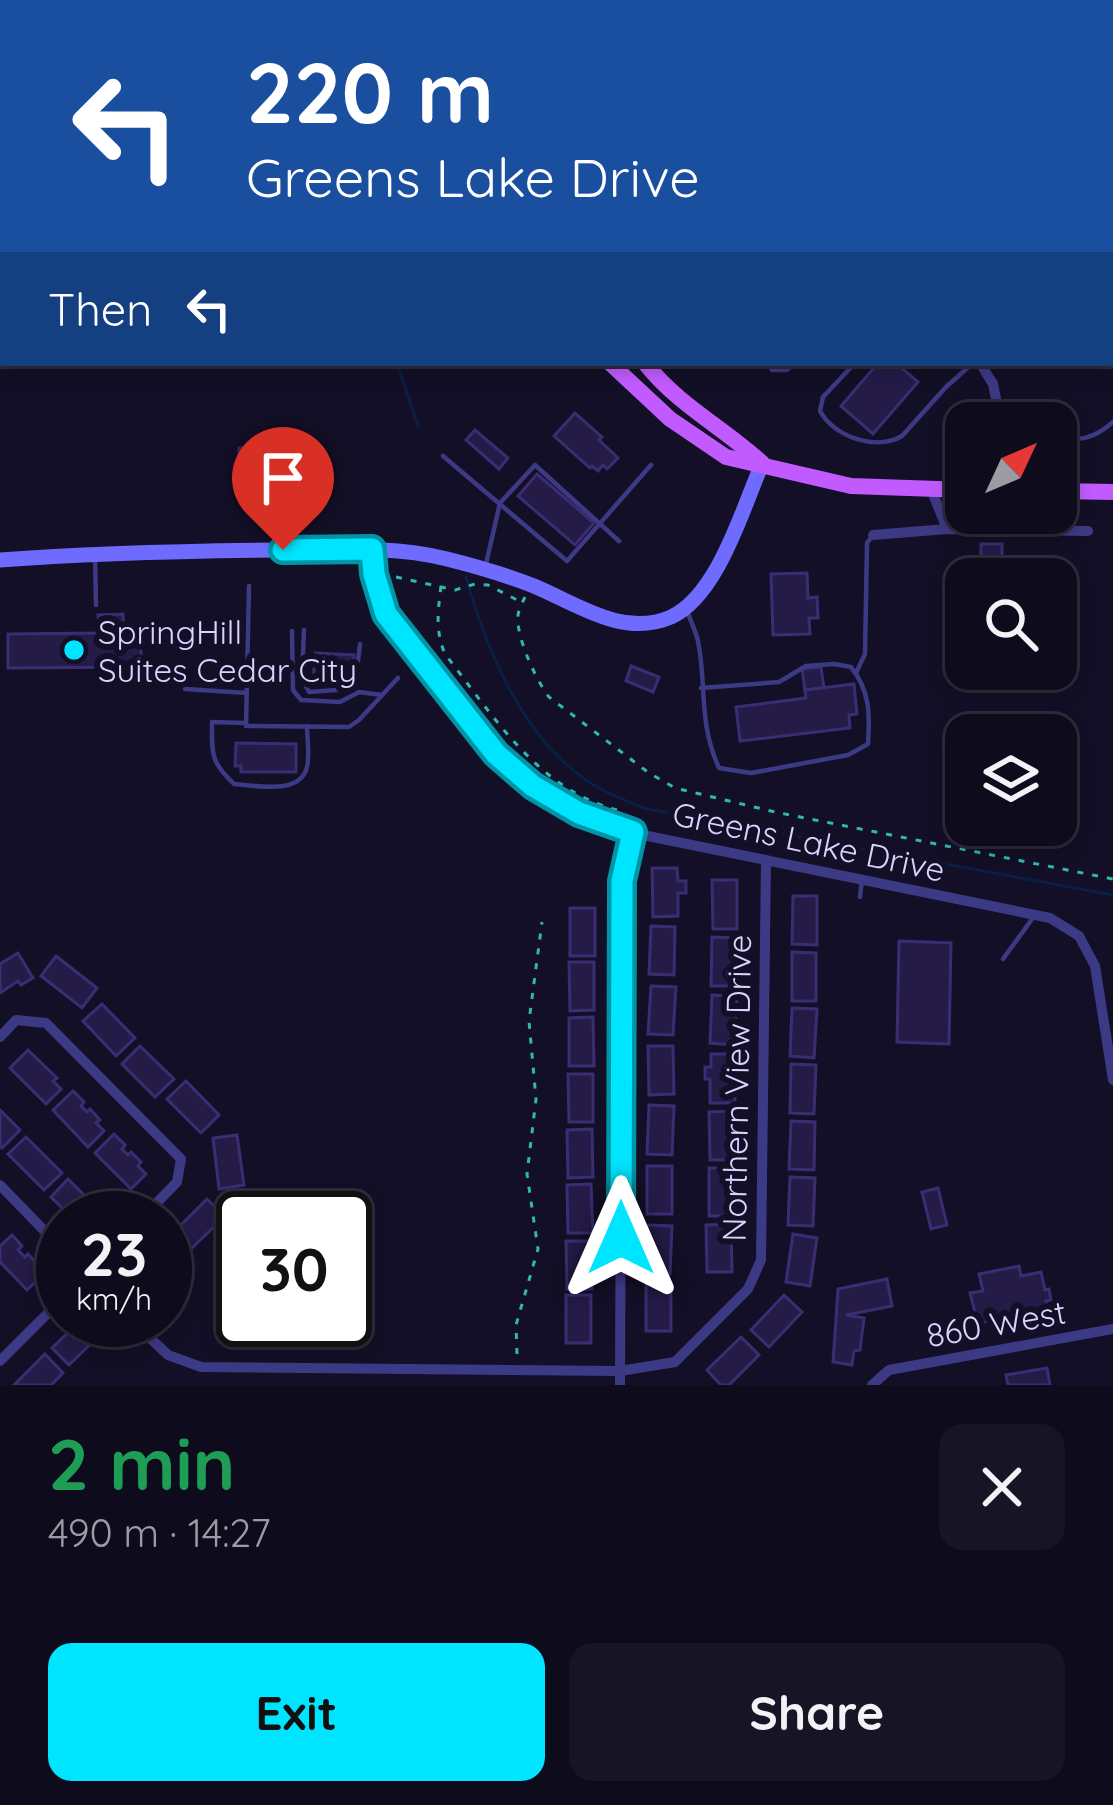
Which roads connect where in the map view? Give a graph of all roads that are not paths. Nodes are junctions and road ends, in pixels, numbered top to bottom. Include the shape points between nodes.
1 (613, 366) edge
2 (648, 366) edge
3 (851, 366) edge
4 (972, 366) edge
5 (978, 366) edge
6 (997, 402) edge
7 (1113, 422) edge
8 (1077, 440) edge
9 (443, 456) dead end
10 (762, 464) junction
11 (650, 465) dead end
12 (931, 489) junction
13 (945, 489) edge
14 (1077, 491) edge
15 (1113, 492) edge
16 (500, 503) junction
17 (600, 523) junction
18 (945, 524) edge
19 (945, 529) edge
20 (1077, 531) edge
21 (1088, 531) dead end
22 (873, 535) joint
23 (620, 541) dead end
24 (372, 549) junction
25 (95, 553) junction
26 (0, 560) edge
27 (485, 571) junction
28 (249, 586) dead end
29 (97, 605) dead end
30 (686, 607) junction
31 (304, 630) dead end
32 (292, 631) dead end
33 (360, 644) dead end
34 (856, 673) junction
35 (398, 678) dead end
36 (185, 688) dead end
37 (701, 688) junction
38 (357, 689) junction
39 (247, 692) junction
40 (382, 695) junction
41 (246, 723) junction
42 (307, 726) junction
43 (633, 832) junction
44 (766, 860) junction
45 (862, 880) junction
46 (860, 897) dead end
47 (1035, 915) junction
48 (1003, 959) dead end
49 (1108, 1021) edge
50 (0, 1037) edge
51 (1113, 1080) edge
52 (0, 1185) edge
53 (169, 1191) edge
54 (36, 1222) edge
55 (36, 1325) edge
56 (1113, 1330) edge
57 (157, 1347) edge
58 (0, 1361) edge
59 (201, 1367) junction
60 (438, 1370) junction
61 (620, 1371) junction
62 (200, 1385) edge
63 (438, 1385) edge
64 (620, 1385) edge
65 (872, 1385) edge

1 - 10 main road via 704,444 726,458
2 - 10 main road
3 - 4 lane via 820,411 842,434 881,443 902,436
5 - 6 street
7 - 8 lane
9 - 16 lane
10 - 12 main road via 833,484
10 - 30 street via 717,569
11 - 17 lane
12 - 13 main road
12 - 18 street
14 - 15 main road
16 - 17 lane via 567,560
16 - 17 lane via 535,465
16 - 27 lane
17 - 23 lane
19 - 22 street
20 - 21 street
22 - 34 lane via 865,654
24 - 25 street
24 - 27 street
24 - 43 street, Greens Lake Drive via 386,614 496,754 579,813
25 - 26 street
25 - 29 lane
27 - 30 street via 611,621 643,625
28 - 39 lane
30 - 37 lane
31 - 38 lane via 309,692
32 - 38 lane via 293,690 301,700 340,701
33 - 38 lane
34 - 37 lane via 806,666 779,682
34 - 37 lane via 870,717 868,744 751,773 719,768
35 - 40 lane
36 - 39 lane
38 - 40 lane
39 - 41 lane
40 - 42 lane via 349,727
41 - 42 lane
41 - 42 lane via 212,722 211,756 234,784 285,787 301,778
43 - 44 street, Greens Lake Drive
43 - 61 street via 622,881
44 - 45 street, Greens Lake Drive
44 - 61 street, Northern View Drive via 761,1260 748,1289 675,1362
45 - 46 lane
45 - 47 street, Greens Lake Drive
47 - 48 lane
47 - 49 street, Greens Lake Drive via 1079,936
49 - 51 street, Greens Lake Drive
50 - 53 street via 16,1020 46,1023 181,1159
52 - 54 street
55 - 58 street
56 - 65 street, 860 West via 889,1370
57 - 59 street, Northern View Drive
59 - 60 street, Northern View Drive
59 - 62 street
60 - 61 street, Northern View Drive
60 - 63 street
61 - 64 street

